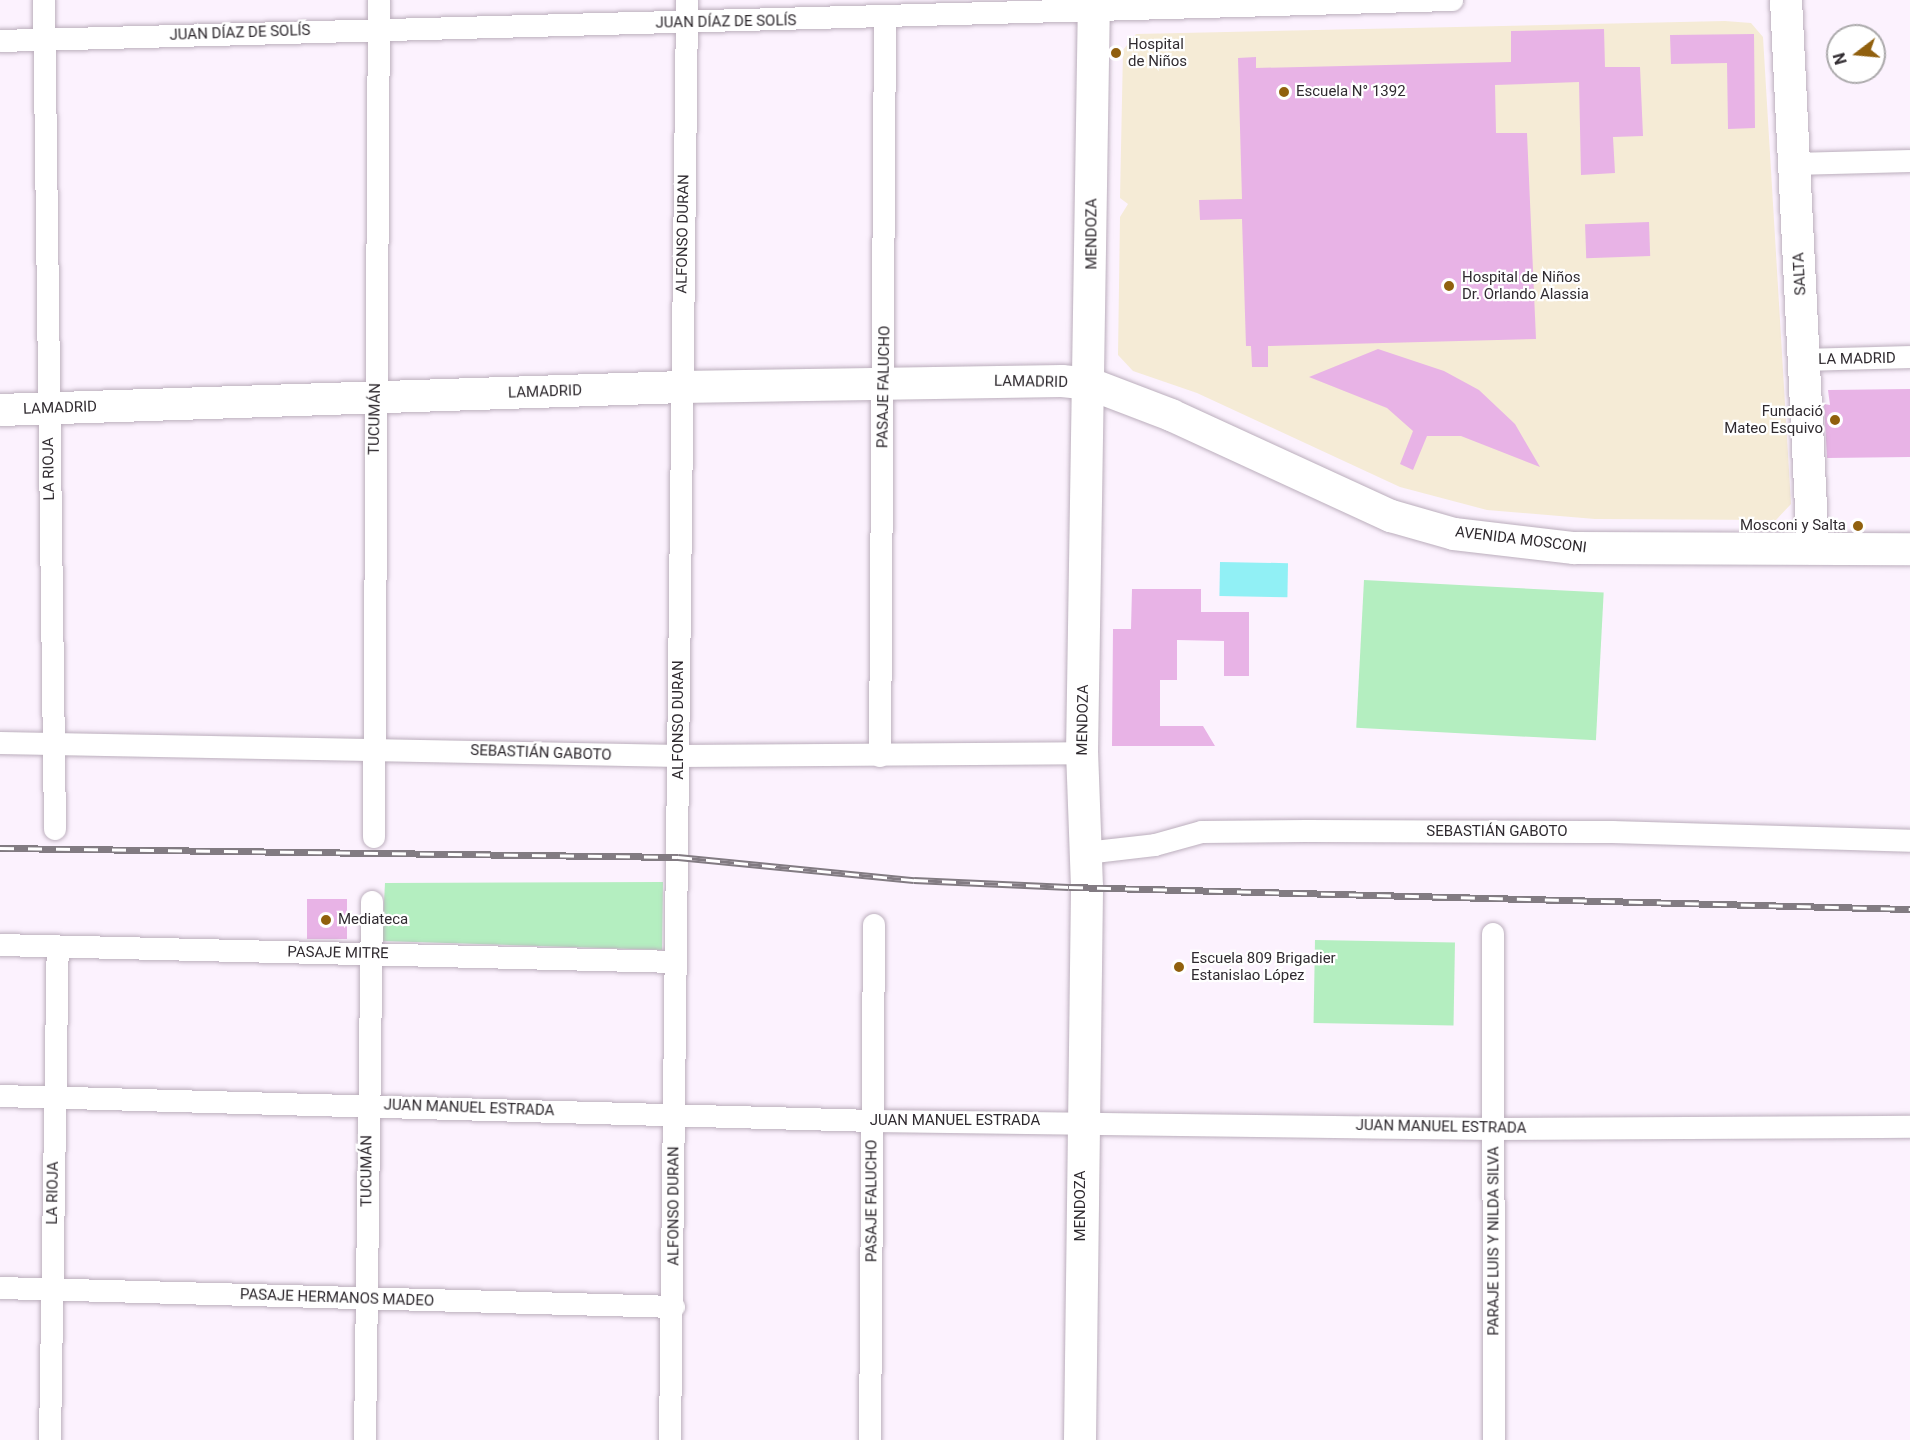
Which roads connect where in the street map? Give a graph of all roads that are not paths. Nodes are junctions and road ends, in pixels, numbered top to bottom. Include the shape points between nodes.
1 (44, 0) edge
2 (379, 0) edge
3 (1452, 0) edge
4 (1786, 0) edge
5 (1094, 6) edge
6 (686, 11) edge
7 (885, 18) junction
8 (380, 28) junction
9 (44, 40) junction
10 (0, 41) edge
11 (1910, 161) edge
12 (1794, 164) junction
13 (1910, 357) edge
14 (1804, 360) junction
15 (883, 382) junction
16 (1090, 384) junction
17 (681, 387) junction
18 (375, 398) junction
19 (48, 409) junction
20 (0, 410) edge
21 (1813, 548) junction
22 (1910, 549) edge
23 (0, 743) edge
24 (54, 745) junction
25 (372, 748) junction
26 (1082, 753) junction
27 (678, 756) junction
28 (880, 756) junction
29 (55, 829) dead end
30 (374, 837) dead end
31 (1910, 841) edge
32 (1086, 853) junction
33 (372, 902) dead end
34 (874, 925) dead end
35 (1493, 934) dead end
36 (0, 945) edge
37 (58, 946) junction
38 (370, 954) junction
39 (676, 962) junction
40 (0, 1096) edge
41 (55, 1096) junction
42 (368, 1104) junction
43 (674, 1114) junction
44 (872, 1121) junction
45 (1081, 1122) junction
46 (1910, 1127) edge
47 (1494, 1129) junction
48 (0, 1288) edge
49 (52, 1290) junction
50 (367, 1299) junction
51 (674, 1307) junction
52 (50, 1440) edge
53 (365, 1440) edge
54 (670, 1440) edge
55 (870, 1440) edge
56 (1080, 1440) edge
57 (1494, 1440) edge

1 - 9 street, LA RIOJA
2 - 8 street, TUCUMÁN
3 - 5 street, JUAN DÍAZ DE SOLÍS
4 - 12 street, SALTA
5 - 7 street, JUAN DÍAZ DE SOLÍS
5 - 16 street, MENDOZA
6 - 7 street, JUAN DÍAZ DE SOLÍS
6 - 8 street, JUAN DÍAZ DE SOLÍS
6 - 17 street, ALFONSO DURAN
7 - 15 street, PASAJE FALUCHO
8 - 9 street, JUAN DÍAZ DE SOLÍS
8 - 18 street, TUCUMÁN
9 - 10 street, JUAN DÍAZ DE SOLÍS
9 - 19 street, LA RIOJA
11 - 12 street
12 - 14 street, SALTA
13 - 14 street, LA MADRID
14 - 21 street, SALTA
15 - 16 street, LAMADRID
15 - 17 street, LAMADRID
15 - 28 street, PASAJE FALUCHO
16 - 21 street, AVENIDA MOSCONI via 1171,415 1391,516 1454,534 1574,548
16 - 26 street, MENDOZA
17 - 18 street, LAMADRID
17 - 27 street, ALFONSO DURAN
18 - 19 street, LAMADRID
18 - 25 street, TUCUMÁN
19 - 20 street, LAMADRID
19 - 24 street, LA RIOJA
21 - 22 street, AVENIDA MOSCONI
23 - 24 street, SEBASTIÁN GABOTO
24 - 25 street, SEBASTIÁN GABOTO
24 - 29 street, LA RIOJA
25 - 27 street, SEBASTIÁN GABOTO
25 - 30 street, TUCUMÁN
26 - 28 street, SEBASTIÁN GABOTO
26 - 32 street, MENDOZA
27 - 28 street, SEBASTIÁN GABOTO
27 - 39 street, ALFONSO DURAN
31 - 32 street, SEBASTIÁN GABOTO via 1589,832 1202,832 1155,845
32 - 45 street, MENDOZA
33 - 38 street, TUCUMÁN
34 - 44 street, PASAJE FALUCHO
35 - 47 street, PARAJE LUIS Y NILDA SILVA
36 - 37 street, PASAJE MITRE
37 - 38 street, PASAJE MITRE
37 - 41 street, LA RIOJA
38 - 39 street, PASAJE MITRE
38 - 42 street, TUCUMÁN
39 - 43 street, ALFONSO DURAN
40 - 41 street, JUAN MANUEL ESTRADA
41 - 42 street, JUAN MANUEL ESTRADA
41 - 49 street, LA RIOJA
42 - 43 street, JUAN MANUEL ESTRADA
42 - 50 street, TUCUMÁN
43 - 44 street, JUAN MANUEL ESTRADA
43 - 51 street, ALFONSO DURAN
44 - 45 street, JUAN MANUEL ESTRADA
44 - 55 street, PASAJE FALUCHO
45 - 47 street, JUAN MANUEL ESTRADA
45 - 56 street, MENDOZA
46 - 47 street, JUAN MANUEL ESTRADA
47 - 57 street, PARAJE LUIS Y NILDA SILVA
48 - 49 street, PASAJE HERMANOS MADEO
49 - 50 street, PASAJE HERMANOS MADEO
49 - 52 street, LA RIOJA
50 - 51 street, PASAJE HERMANOS MADEO
50 - 53 street, TUCUMÁN
51 - 54 street, ALFONSO DURAN

